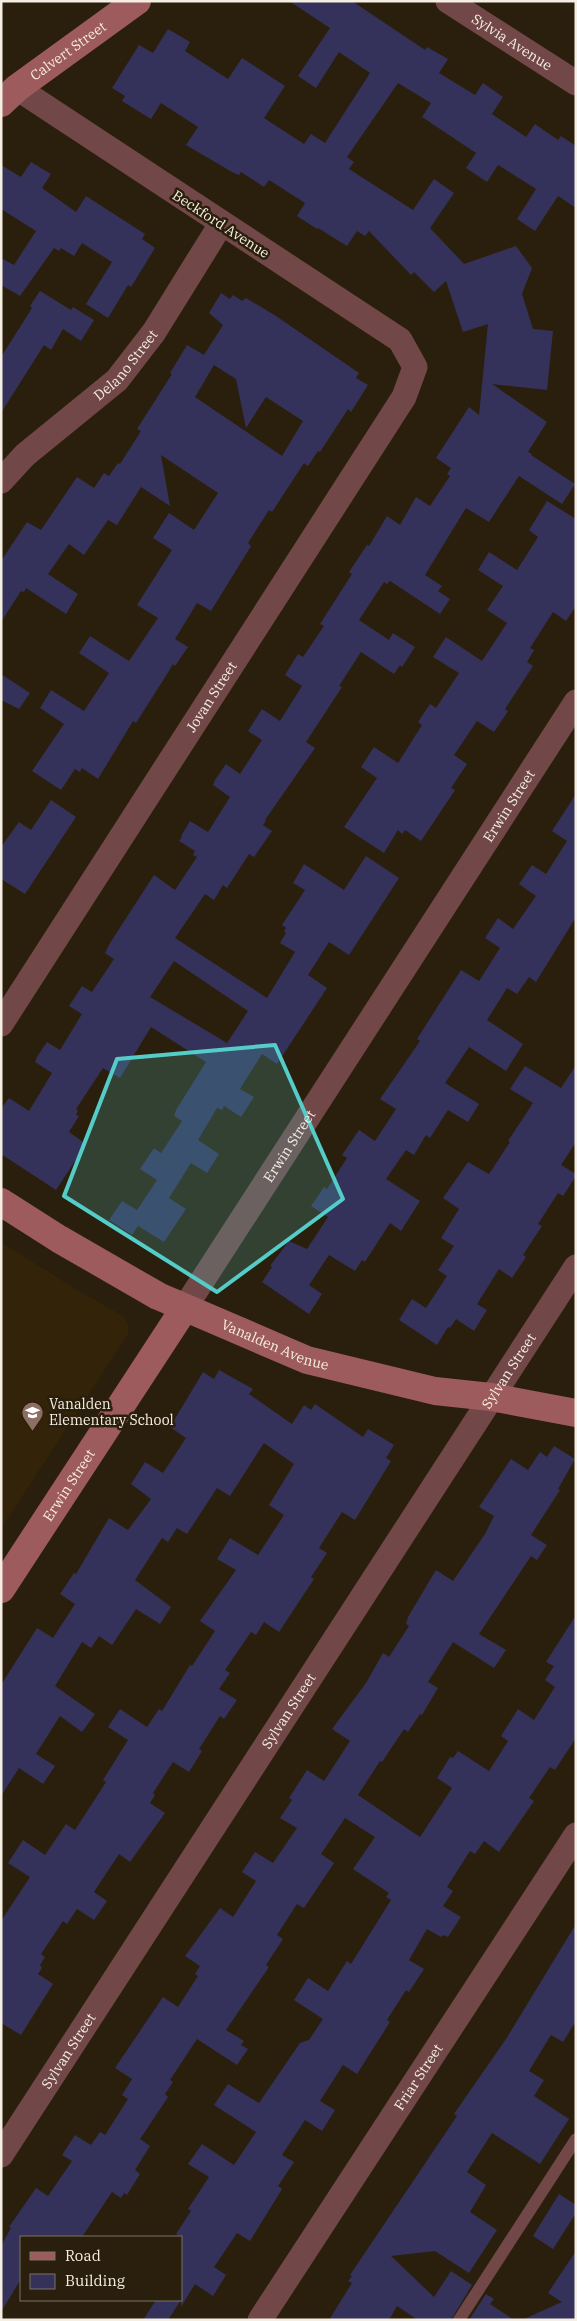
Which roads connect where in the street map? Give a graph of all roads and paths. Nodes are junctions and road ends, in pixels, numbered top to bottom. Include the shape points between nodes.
1 (137, 1) edge
2 (448, 1) edge
3 (576, 83) edge
4 (9, 96) edge
5 (221, 224) junction
6 (415, 368) joint
7 (1, 481) edge
8 (576, 702) edge
9 (1, 1024) edge
10 (1, 1202) edge
11 (576, 1267) edge
12 (184, 1309) junction
13 (491, 1397) junction
14 (576, 1413) edge
15 (1, 1589) edge
16 (576, 1834) edge
17 (576, 2139) edge
18 (1, 2156) edge
19 (260, 2320) edge
20 (459, 2320) edge

1 - 4 street, Calvert Street
2 - 3 street, Sylvia Avenue
4 - 5 street, Beckford Avenue
5 - 6 street, Beckford Avenue via 400,340
5 - 7 street, Delano Street via 154,332 116,380 25,455
6 - 9 street, Jovan Street via 404,397
8 - 12 street, Erwin Street
10 - 12 street, Vanalden Avenue via 144,1289
11 - 13 street, Sylvan Street
12 - 13 street, Vanalden Avenue via 307,1360 435,1391
12 - 15 street, Erwin Street
13 - 14 street, Vanalden Avenue
13 - 18 street, Sylvan Street
16 - 19 street, Friar Street
17 - 20 lane

